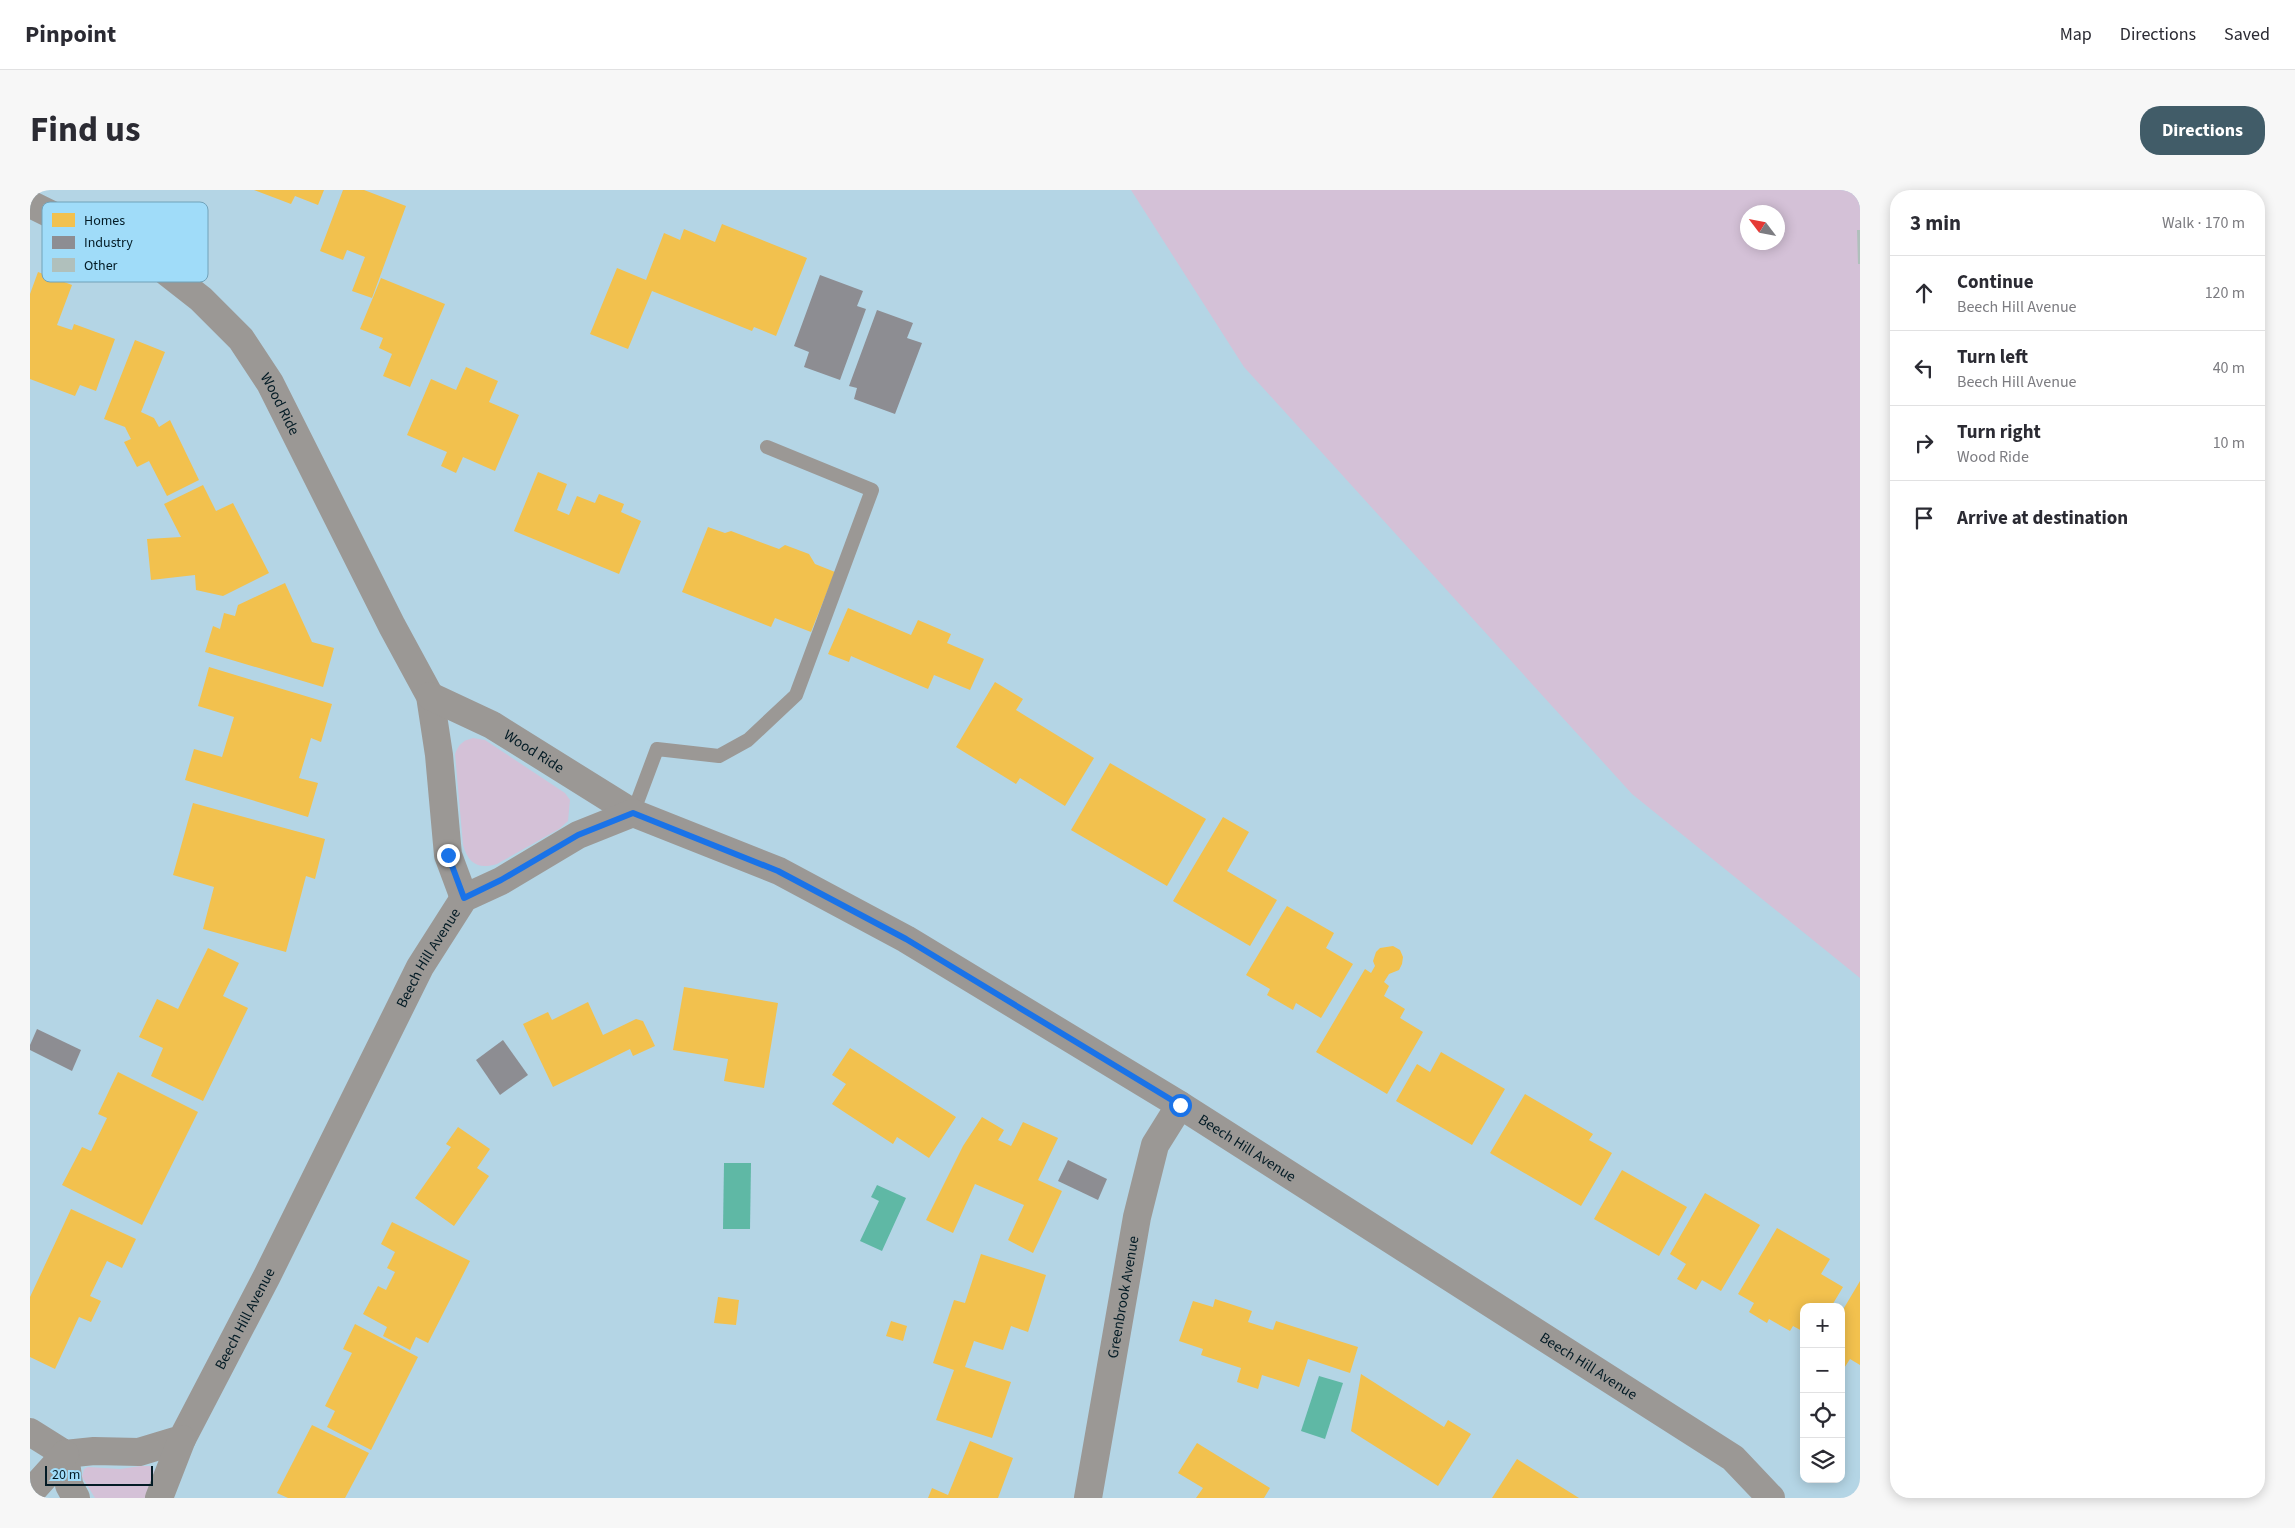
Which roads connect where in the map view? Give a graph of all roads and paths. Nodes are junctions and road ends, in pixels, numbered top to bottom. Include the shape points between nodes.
1 (30, 204) edge
2 (42, 210) edge
3 (180, 282) edge
4 (766, 447) dead end
5 (430, 696) junction
6 (633, 813) junction
7 (464, 898) junction
8 (1180, 1105) junction
9 (30, 1432) edge
10 (182, 1439) junction
11 (65, 1454) junction
12 (30, 1493) edge
13 (76, 1498) edge
14 (159, 1498) edge
15 (1088, 1498) edge
16 (1771, 1498) edge

1 - 2 street, Wood Ride
3 - 5 street, Wood Ride via 202,299 241,339 270,383
4 - 6 lane via 872,490 796,695 748,740 719,756 657,749
5 - 6 street, Wood Ride via 492,726
5 - 7 street, Wood Ride via 448,855
6 - 7 street, Beech Hill Avenue via 578,835
6 - 8 street, Beech Hill Avenue via 778,871 897,934
7 - 10 street, Beech Hill Avenue via 420,966 267,1276
8 - 15 street, Greenbrook Avenue via 1155,1145 1137,1217
8 - 16 street, Beech Hill Avenue via 1733,1458
9 - 11 street
10 - 11 street via 139,1452
10 - 14 street, Beech Hill Avenue
11 - 12 street
11 - 13 street via 69,1485

